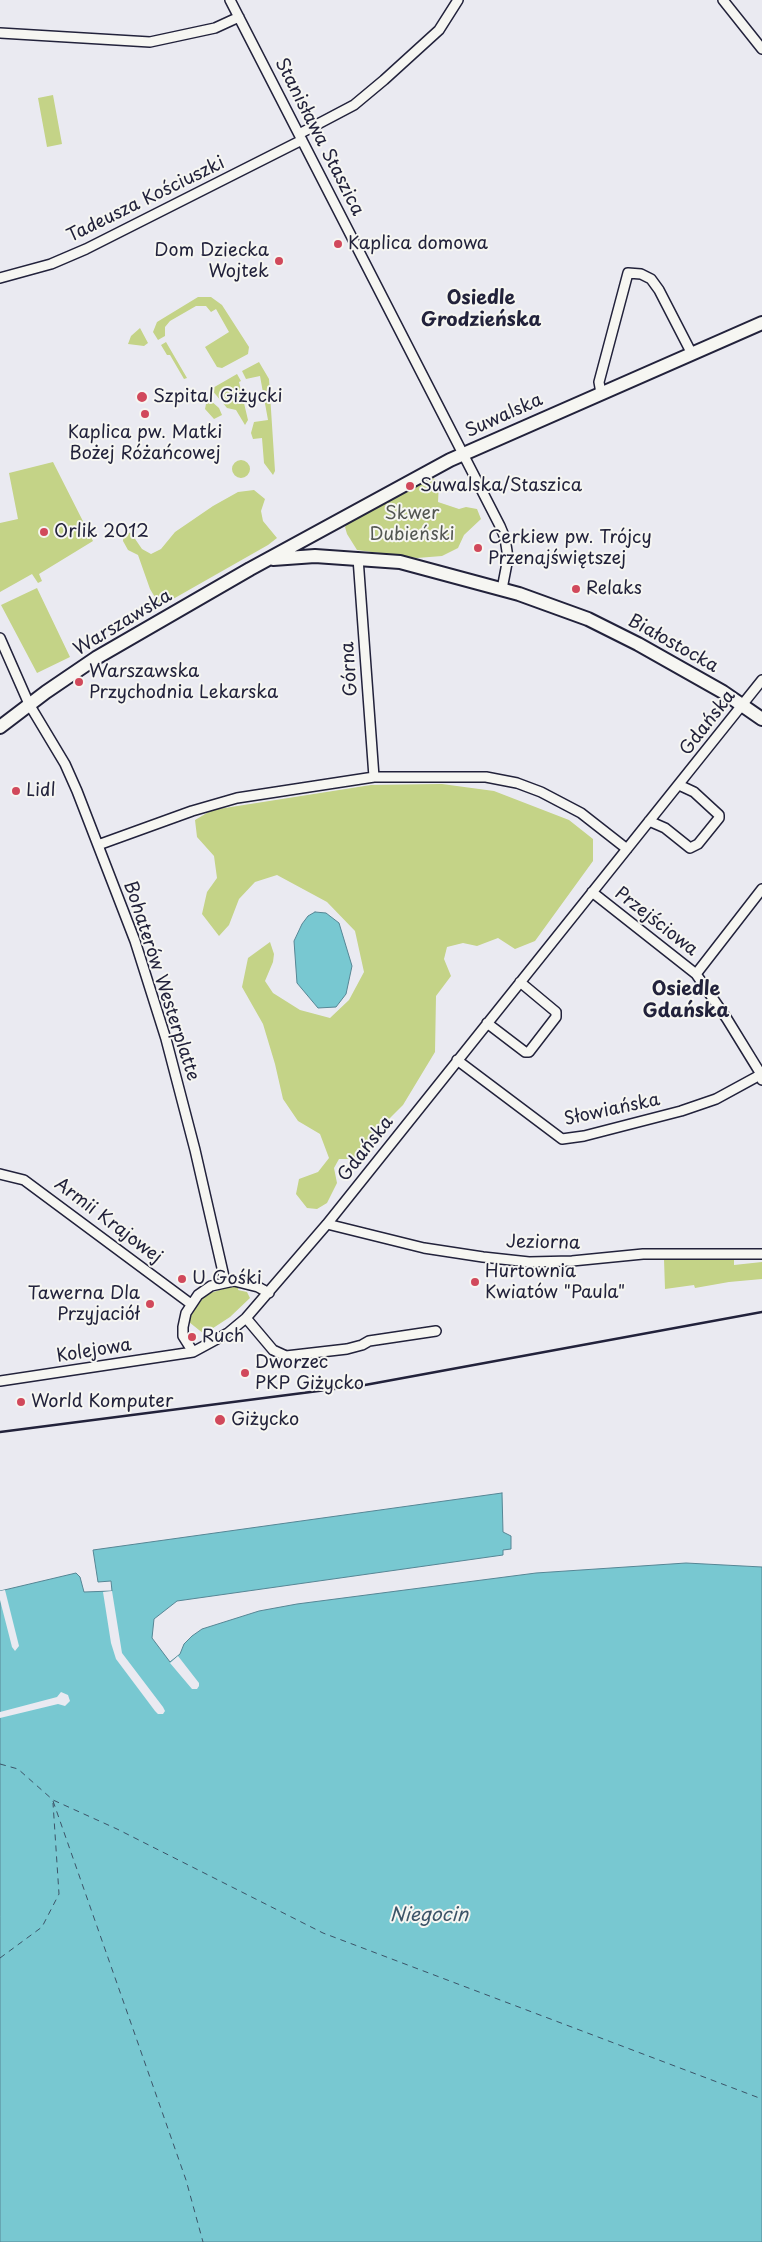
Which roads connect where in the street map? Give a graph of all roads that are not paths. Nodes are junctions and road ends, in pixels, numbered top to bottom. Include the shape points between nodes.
1 (230, 0) edge
2 (458, 0) edge
3 (723, 0) edge
4 (239, 17) junction
5 (0, 33) edge
6 (762, 49) edge
7 (301, 137) junction
8 (0, 278) edge
9 (762, 323) edge
10 (692, 354) junction
11 (601, 393) junction
12 (463, 454) junction
13 (358, 558) junction
14 (269, 559) junction
15 (502, 589) junction
16 (0, 638) edge
17 (762, 680) edge
18 (29, 704) junction
19 (743, 704) junction
20 (762, 719) edge
21 (0, 727) edge
22 (374, 778) junction
23 (679, 785) junction
24 (650, 821) junction
25 (98, 845) junction
26 (627, 849) junction
27 (762, 889) edge
28 (592, 892) junction
29 (696, 974) junction
30 (520, 982) junction
31 (487, 1023) junction
32 (457, 1060) junction
33 (761, 1077) edge
34 (0, 1174) edge
35 (327, 1224) junction
36 (762, 1254) edge
37 (225, 1281) junction
38 (269, 1294) junction
39 (191, 1304) junction
40 (246, 1318) junction
41 (436, 1330) dead end
42 (193, 1352) junction
43 (0, 1381) edge

1 - 4 street, Stanisława Staszica
2 - 7 street, Tadeusza Kościuszki via 439,30 362,99
3 - 6 street
4 - 5 street via 215,28 150,42
4 - 7 street, Stanisława Staszica
7 - 8 street, Tadeusza Kościuszki via 86,249 50,264
7 - 12 street, Stanisława Staszica
9 - 10 street, Suwalska
10 - 11 street, Suwalska
10 - 11 street via 651,278 628,273 599,382
11 - 12 street, Suwalska
12 - 14 street, Suwalska
12 - 15 street, Stanisława Staszica via 505,538 508,558
13 - 14 street, Białostocka
13 - 15 street, Białostocka via 400,562
13 - 22 street, Górna
14 - 18 street, Warszawska via 96,658
15 - 19 street, Białostocka via 588,619 690,672
16 - 18 street, Bohaterów Westerplatte
17 - 19 street, Gdańska
18 - 21 street, Warszawska
18 - 25 street, Bohaterów Westerplatte via 65,764
19 - 20 street, Białostocka
19 - 23 street, Gdańska
22 - 25 street via 222,802
22 - 26 street via 486,778 517,783 581,813
23 - 24 street, Gdańska
23 - 24 street via 694,792 719,818 698,844 690,848 665,828
24 - 26 street, Gdańska
25 - 37 street, Bohaterów Westerplatte via 135,941 166,1039
26 - 28 street, Gdańska
27 - 29 street
28 - 29 street, Przejściowa
28 - 30 street, Gdańska
29 - 33 street, Przejściowa via 728,1019
30 - 31 street, Gdańska
30 - 31 street via 556,1012 556,1018 528,1052
31 - 32 street, Gdańska
32 - 33 street, Słowiańska via 562,1139 681,1111 716,1099
32 - 35 street, Gdańska
34 - 39 street, Armii Krajowej via 24,1180
35 - 36 street, Jeziorna via 424,1248 530,1262 572,1262 642,1254
35 - 38 street, Gdańska
37 - 38 street via 258,1286
37 - 39 street via 198,1295
38 - 40 street, Gdańska
39 - 42 street via 186,1313 183,1336
40 - 41 street via 273,1350 286,1356 347,1349 369,1341
40 - 42 street, Kolejowa via 228,1333
42 - 43 street, Kolejowa

